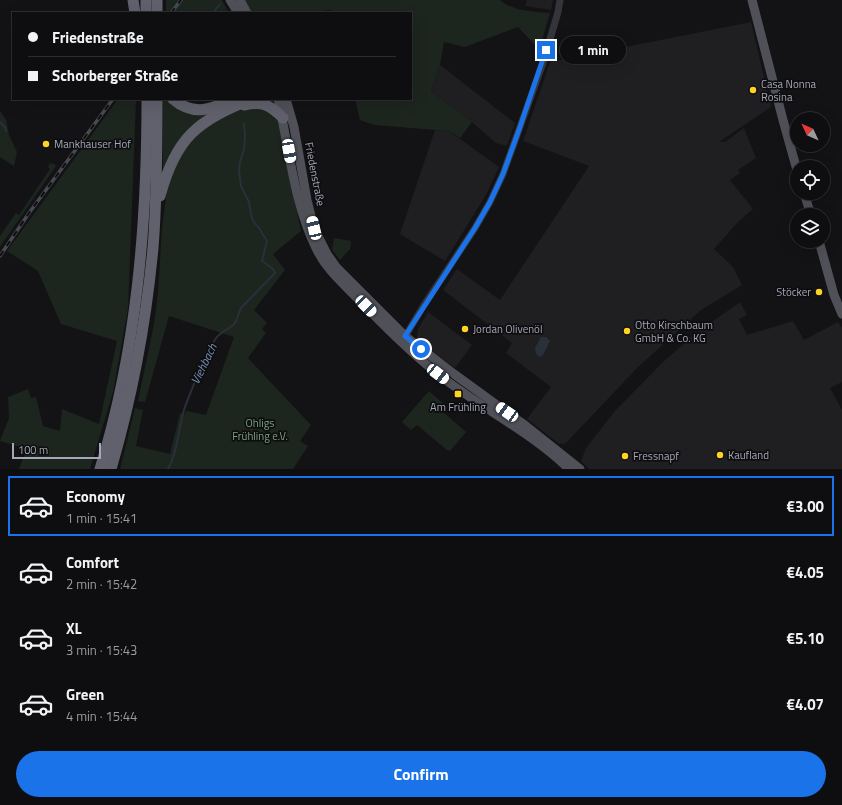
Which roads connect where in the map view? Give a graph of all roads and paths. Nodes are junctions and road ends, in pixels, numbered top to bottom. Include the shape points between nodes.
1 (133, 0) edge
2 (146, 0) edge
3 (157, 0) edge
4 (230, 0) edge
5 (240, 0) edge
6 (560, 0) edge
7 (752, 0) edge
8 (134, 12) edge
9 (146, 12) edge
10 (157, 12) edge
11 (237, 12) edge
12 (246, 12) edge
13 (147, 100) edge
14 (157, 100) edge
15 (175, 100) edge
16 (248, 100) edge
17 (278, 100) edge
18 (286, 100) edge
19 (234, 103) edge
20 (282, 118) junction
21 (794, 160) edge
22 (155, 214) junction
23 (821, 248) edge
24 (842, 314) edge
25 (403, 340) junction
26 (124, 400) junction
27 (100, 469) edge
28 (111, 469) edge
29 (569, 469) edge
30 (580, 469) edge

1 - 8 highway
2 - 9 highway
3 - 10 highway
4 - 11 main road
5 - 12 main road
6 - 25 street via 543,63 496,188 475,228
7 - 21 main road
13 - 26 highway via 140,272
14 - 22 highway
15 - 19 highway via 193,110
16 - 19 highway
17 - 20 main road, Friedenstraße
18 - 25 main road, Friedenstraße via 314,228 320,244 338,268
19 - 20 highway via 263,104 272,108
19 - 22 highway via 201,124 182,142 167,170
20 - 25 main road, Friedenstraße via 299,202 316,248 333,273
22 - 26 highway via 142,334
23 - 24 main road via 834,296
25 - 29 main road, Friedenstraße via 447,381 538,444
25 - 30 main road, Friedenstraße via 531,430
26 - 27 highway
26 - 28 highway

